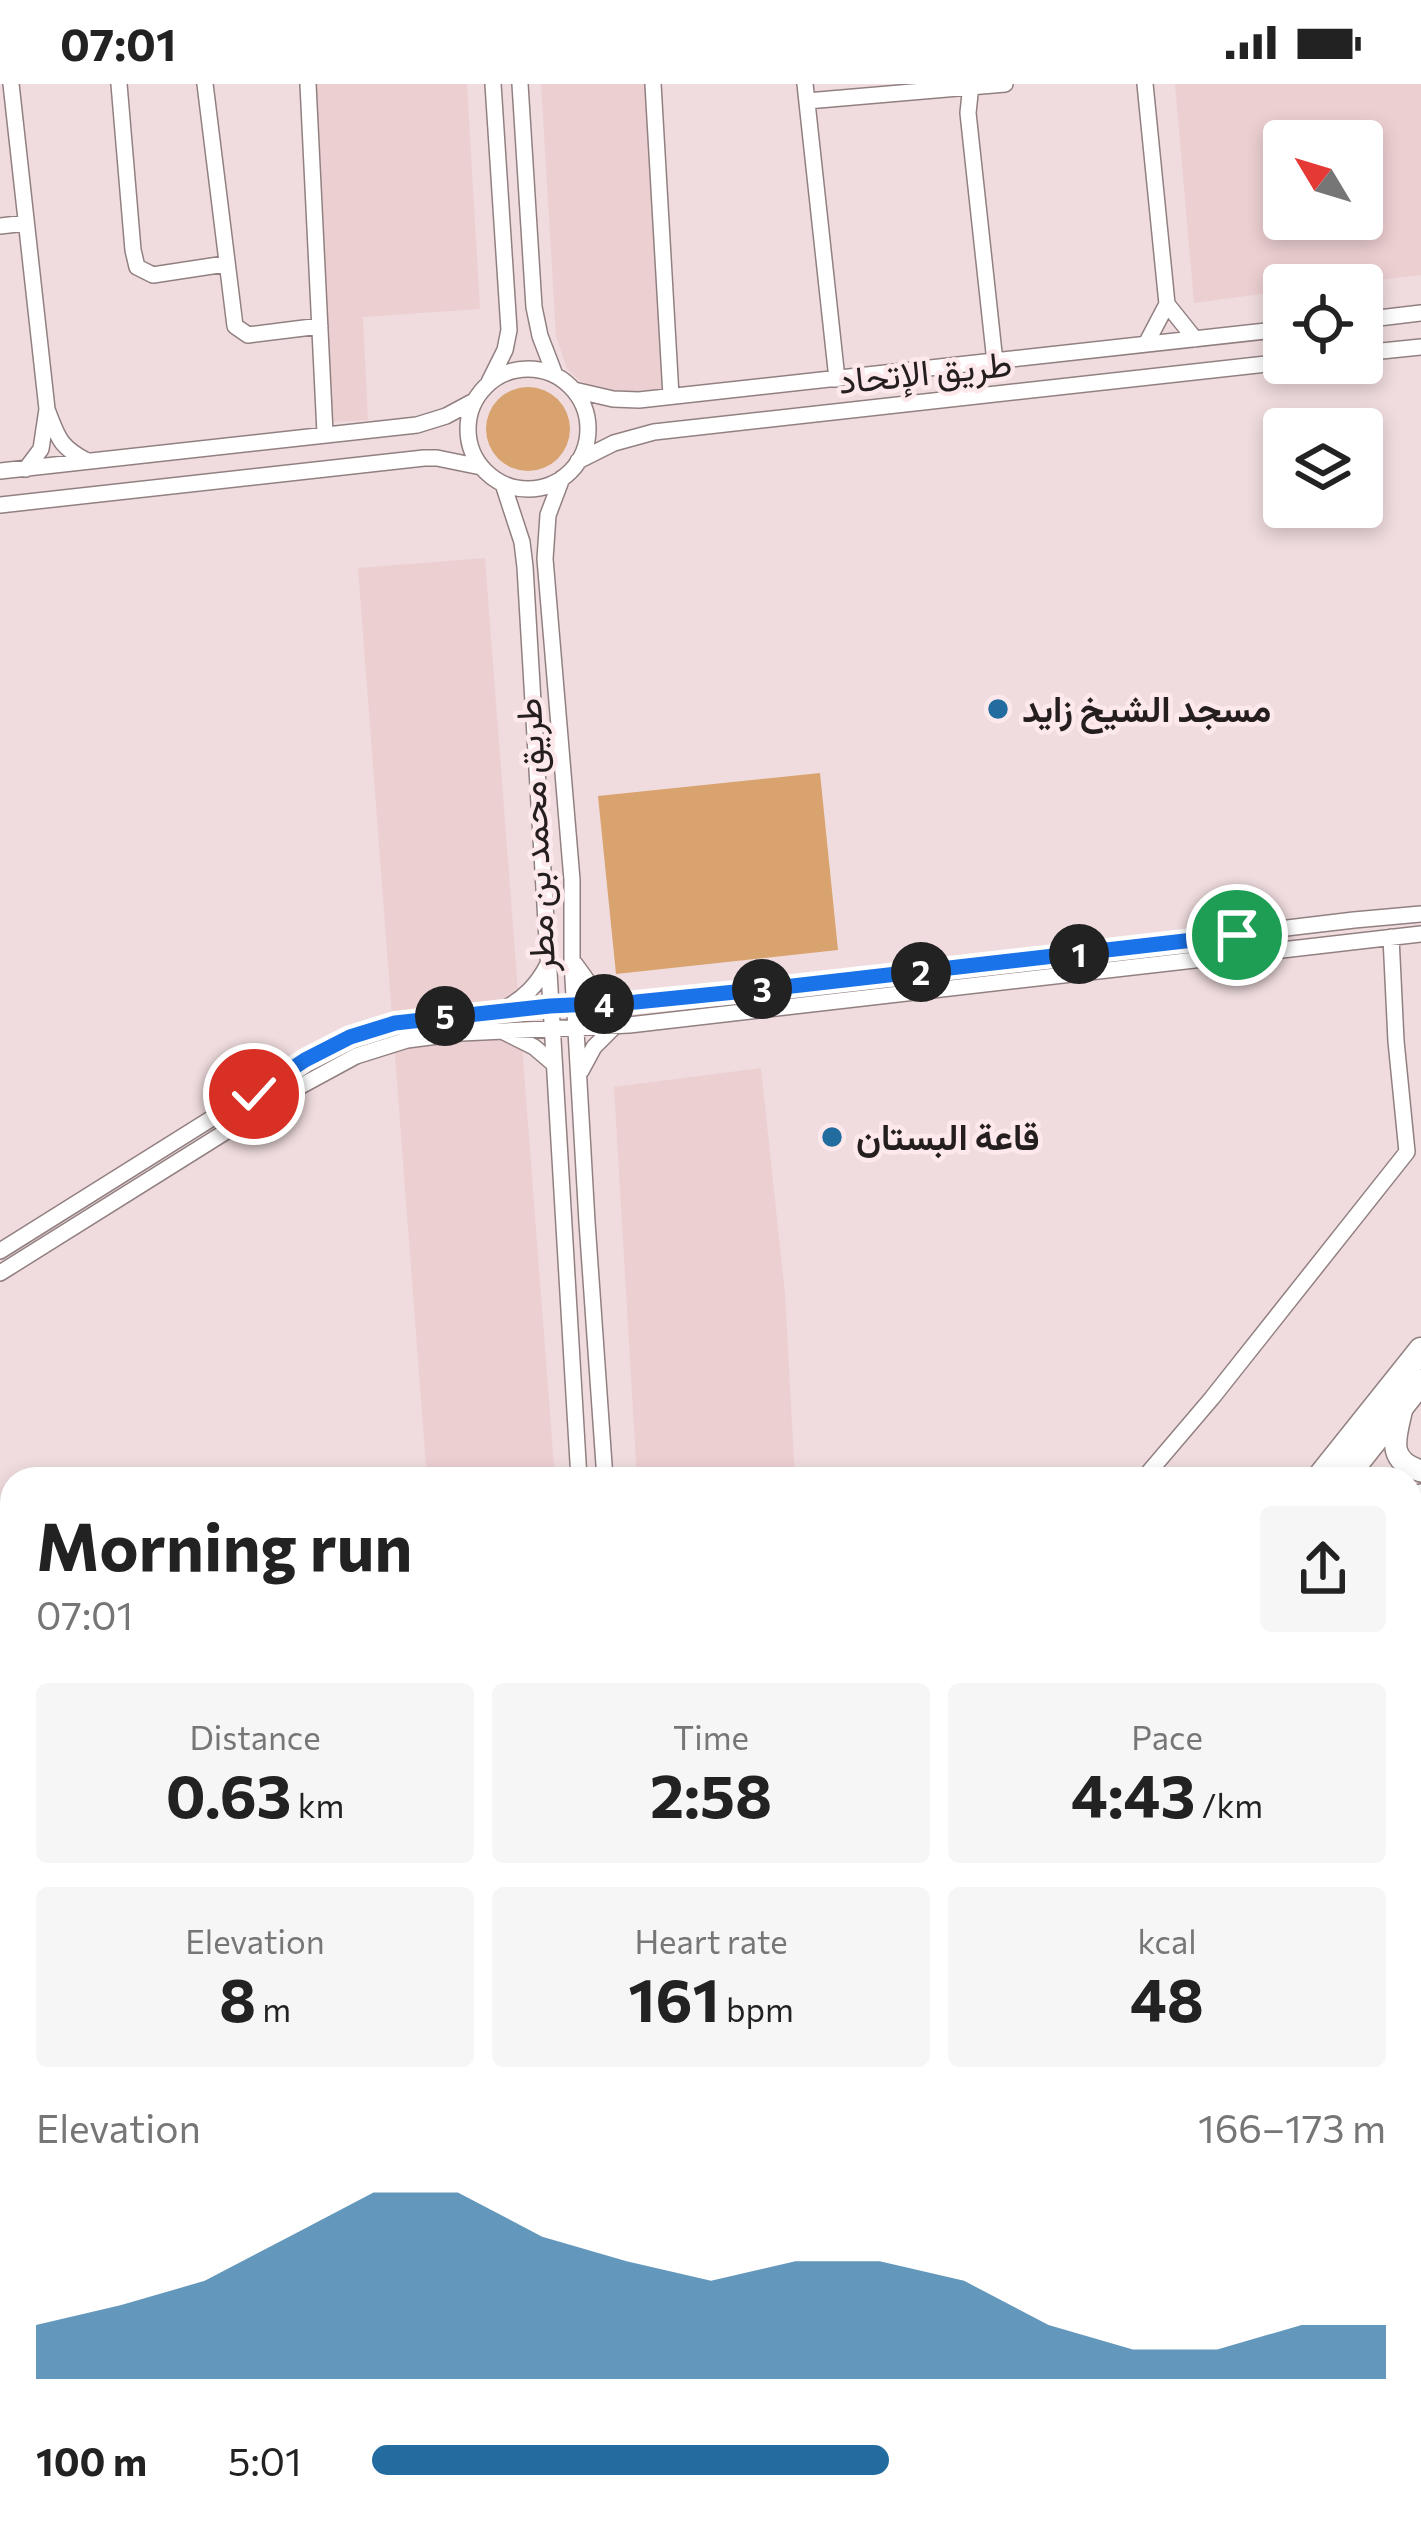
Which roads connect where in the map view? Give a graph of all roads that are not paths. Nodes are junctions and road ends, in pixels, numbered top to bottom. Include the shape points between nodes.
1 (11, 84) edge
2 (119, 84) edge
3 (205, 84) edge
4 (308, 84) edge
5 (493, 84) edge
6 (520, 84) edge
7 (653, 84) edge
8 (1005, 84) edge
9 (1144, 84) edge
10 (970, 86) edge
11 (806, 93) edge
12 (26, 223) junction
13 (0, 226) edge
14 (225, 264) junction
15 (1167, 304) junction
16 (1421, 314) edge
17 (1383, 318) edge
18 (320, 326) junction
19 (1263, 331) edge
20 (1195, 339) junction
21 (1146, 344) junction
22 (1421, 347) edge
23 (1383, 351) edge
24 (995, 362) junction
25 (1263, 364) edge
26 (555, 375) junction
27 (836, 379) junction
28 (488, 384) junction
29 (574, 390) junction
30 (671, 396) junction
31 (474, 401) junction
32 (47, 409) junction
33 (325, 434) junction
34 (578, 460) junction
35 (89, 461) junction
36 (481, 467) junction
37 (26, 469) junction
38 (0, 472) edge
39 (562, 478) junction
40 (503, 484) junction
41 (0, 505) edge
42 (1421, 914) edge
43 (1421, 934) edge
44 (1220, 937) junction
45 (1391, 937) junction
46 (1038, 958) junction
47 (1214, 959) junction
48 (572, 961) junction
49 (549, 964) junction
50 (1024, 980) junction
51 (783, 987) junction
52 (615, 1004) junction
53 (575, 1005) junction
54 (550, 1006) junction
55 (775, 1007) junction
56 (501, 1011) junction
57 (615, 1026) junction
58 (577, 1027) junction
59 (552, 1028) junction
60 (501, 1031) junction
61 (554, 1064) junction
62 (579, 1076) junction
63 (0, 1251) edge
64 (0, 1273) edge
65 (1421, 1350) edge
66 (1421, 1382) edge
67 (1402, 1406) junction
68 (578, 1467) edge
69 (604, 1467) edge
70 (1153, 1467) edge
71 (1328, 1467) edge
72 (1354, 1467) edge
73 (1412, 1467) edge
74 (590, 2529) edge
75 (601, 2529) edge

1 - 12 street
2 - 14 street via 137,267 152,275
3 - 14 street
4 - 18 street
5 - 28 street via 509,330
6 - 26 street via 534,307
7 - 30 street
8 - 10 street
9 - 15 street
10 - 11 street
10 - 24 street
11 - 27 street
12 - 13 street
12 - 32 street
14 - 18 street via 240,332
15 - 20 street
15 - 21 street
16 - 17 street
18 - 33 street
19 - 20 street, طريق اﻹتحاد
20 - 21 street, طريق اﻹتحاد
21 - 24 street, طريق اﻹتحاد
22 - 23 street
24 - 27 street, طريق اﻹتحاد
25 - 34 street, طريق اﻹتحاد via 654,432
26 - 28 street via 513,370
26 - 29 street
27 - 30 street, طريق اﻹتحاد
28 - 31 street
29 - 30 street, طريق اﻹتحاد via 620,400
29 - 34 street via 587,424
31 - 33 street via 417,425
31 - 36 street via 468,428
32 - 35 street via 59,442
32 - 37 street via 41,449
33 - 35 street
34 - 39 street
35 - 37 street
36 - 40 street
36 - 41 street via 424,458
37 - 38 street
39 - 40 street via 539,488
39 - 48 street, طريق محمد بن مطر via 548,515 545,559
40 - 49 street, طريق محمد بن مطر via 525,567
42 - 44 street
43 - 45 street
44 - 46 street
44 - 47 street
45 - 47 street
45 - 70 street via 1407,1152
46 - 50 street via 1042,970
46 - 51 street
47 - 50 street
48 - 52 street
48 - 53 street, طريق محمد بن مطر
49 - 54 street, طريق محمد بن مطر
49 - 56 street via 527,994
50 - 55 street
51 - 52 street
51 - 55 street via 769,998
52 - 53 street
53 - 54 street
53 - 58 street, طريق محمد بن مطر
54 - 56 street
54 - 59 street, طريق محمد بن مطر
55 - 57 street
56 - 63 street via 395,1023 350,1037
57 - 58 street
57 - 62 street
58 - 59 street
58 - 62 street, طريق محمد بن مطر
59 - 60 street
59 - 61 street, طريق محمد بن مطر
60 - 61 street
60 - 64 street via 407,1040 356,1056
61 - 68 street, طريق محمد بن مطر
62 - 69 street, طريق محمد بن مطر
65 - 71 highway
66 - 67 highway
67 - 72 highway
67 - 73 main road via 1395,1448
74 - 75 highway

